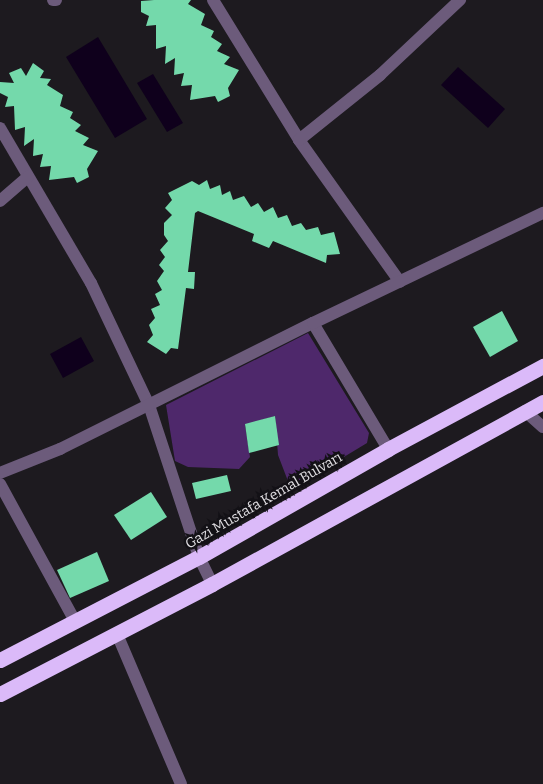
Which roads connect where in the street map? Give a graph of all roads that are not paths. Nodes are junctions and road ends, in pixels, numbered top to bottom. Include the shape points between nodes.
1 (213, 0) edge
2 (460, 0) edge
3 (0, 128) edge
4 (299, 140) junction
5 (28, 177) junction
6 (0, 201) edge
7 (543, 213) edge
8 (400, 282) junction
9 (312, 323) junction
10 (543, 366) edge
11 (543, 402) edge
12 (149, 405) junction
13 (526, 411) junction
14 (543, 427) edge
15 (388, 449) junction
16 (0, 473) edge
17 (0, 484) edge
18 (199, 557) junction
19 (212, 584) junction
20 (76, 621) junction
21 (117, 634) junction
22 (0, 660) edge
23 (0, 694) edge
24 (181, 784) edge

1 - 4 street
2 - 4 street via 380,75
3 - 5 street
4 - 8 street
5 - 6 street
5 - 12 street via 91,283
7 - 8 street
8 - 9 street
9 - 12 street
9 - 15 street
10 - 15 highway, Gazi Mustafa Kemal Bulvarı
11 - 13 highway
12 - 16 street via 60,450
12 - 18 street
13 - 14 street
13 - 19 highway
15 - 18 highway, Gazi Mustafa Kemal Bulvarı
17 - 20 street
18 - 19 street
18 - 20 highway, Gazi Mustafa Kemal Bulvarı
19 - 21 highway
20 - 22 highway, Gazi Mustafa Kemal Bulvarı
21 - 23 highway
21 - 24 street

